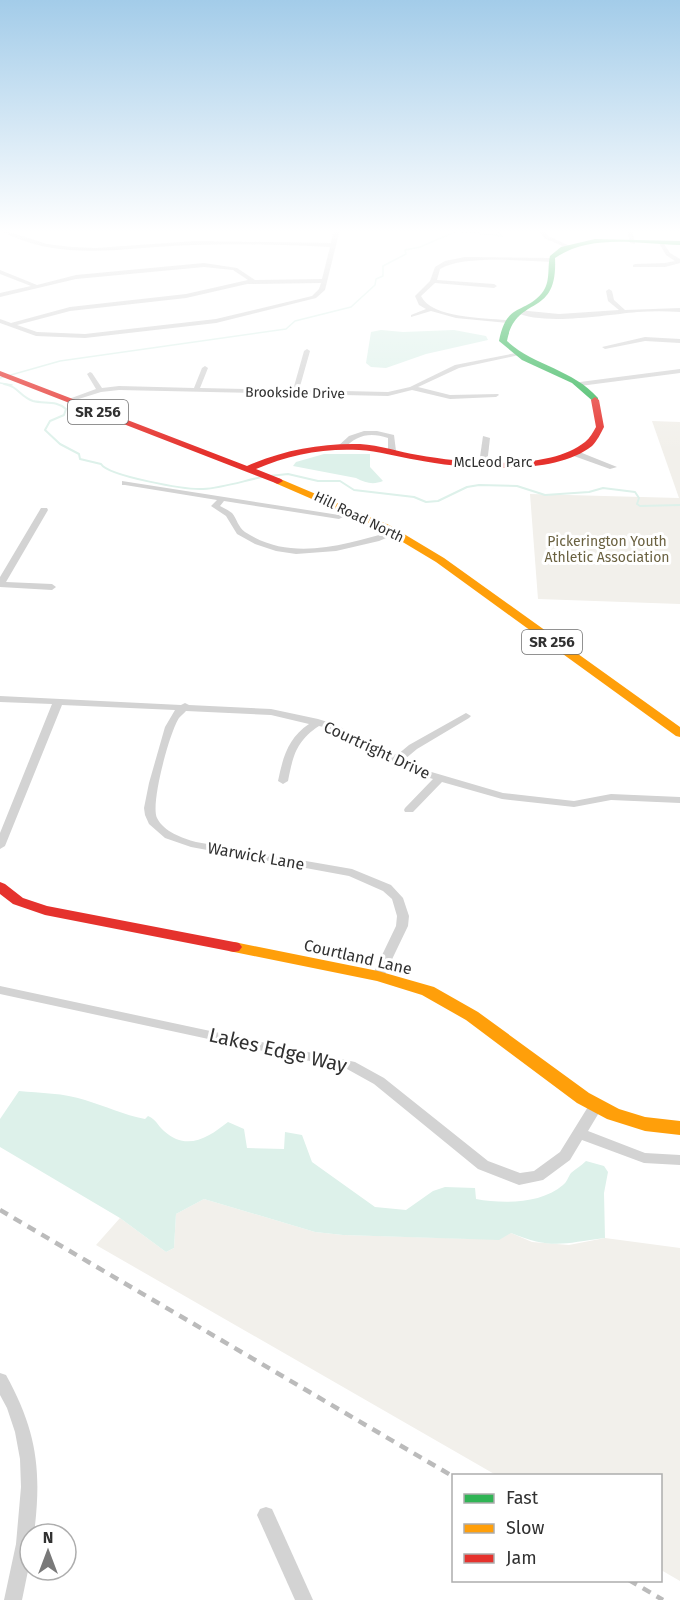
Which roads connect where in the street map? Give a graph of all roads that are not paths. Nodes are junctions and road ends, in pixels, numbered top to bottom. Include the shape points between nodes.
1 (117, 304) edge
2 (289, 304) edge
3 (424, 304) edge
4 (529, 304) edge
5 (614, 304) edge
6 (431, 309) junction
7 (680, 310) edge
8 (623, 311) junction
9 (518, 312) junction
10 (413, 316) dead end
11 (0, 321) edge
12 (506, 322) junction
13 (10, 325) junction
14 (680, 341) edge
15 (605, 347) dead end
16 (307, 351) dead end
17 (516, 354) junction
18 (205, 368) dead end
19 (680, 371) edge
20 (0, 373) edge
21 (90, 374) dead end
22 (580, 384) junction
23 (412, 388) junction
24 (100, 390) junction
25 (196, 390) junction
26 (295, 393) junction
27 (496, 396) dead end
28 (69, 400) junction
29 (486, 438) dead end
30 (574, 453) junction
31 (483, 464) junction
32 (613, 467) dead end
33 (253, 471) junction
34 (125, 483) dead end
35 (222, 499) junction
36 (44, 510) dead end
37 (339, 517) dead end
38 (394, 533) junction
39 (0, 584) edge
40 (52, 587) dead end
41 (0, 699) edge
42 (58, 702) junction
43 (185, 706) junction
44 (466, 716) dead end
45 (318, 722) junction
46 (680, 733) edge
47 (398, 760) junction
48 (439, 779) junction
49 (283, 781) dead end
50 (680, 800) edge
51 (408, 810) dead end
52 (0, 846) edge
53 (3, 893) edge
54 (378, 976) junction
55 (0, 990) edge
56 (596, 1106) junction
57 (680, 1128) edge
58 (580, 1134) junction
59 (680, 1160) edge
60 (0, 1380) edge
61 (266, 1515) dead end
62 (13, 1600) edge
63 (304, 1600) edge

1 - 13 street via 72,309
2 - 13 street via 216,321 76,337 36,334
3 - 6 street
4 - 9 street
5 - 8 street
6 - 10 street
6 - 12 street
7 - 8 street
8 - 9 street via 565,318
9 - 12 street
11 - 13 street
12 - 17 street via 502,338
14 - 15 street via 645,339
16 - 26 street
17 - 22 street
17 - 23 street, Brookside Drive via 457,366
18 - 25 street
19 - 22 street
20 - 28 street, Hill Road North / SR 256
21 - 24 street
22 - 30 street, McLeod Parc via 594,398 600,423 597,438
23 - 26 street, Brookside Drive via 380,395
23 - 27 street via 450,397
24 - 25 street, Brookside Drive
24 - 28 street, Brookside Drive
25 - 26 street, Brookside Drive
28 - 33 street, Hill Road North / SR 256
29 - 31 street
30 - 31 street, McLeod Parc via 539,462
30 - 32 street
31 - 33 street, McLeod Parc via 341,447 293,453
33 - 38 street, Hill Road North / SR 256
34 - 35 street
35 - 37 street
35 - 38 street via 215,506 230,515 238,530 258,543 285,549 344,549
36 - 39 street
38 - 46 street, Hill Road North / SR 256 via 440,560
39 - 40 street
41 - 42 street, Courtright Drive
42 - 43 street, Courtright Drive
42 - 52 street
43 - 45 street, Courtright Drive via 258,710
43 - 54 street, Warwick Lane via 170,727 149,798 154,823 171,836 195,845 352,873 387,888 397,898 402,926
44 - 47 street
45 - 47 street, Courtright Drive
45 - 49 street via 292,746
47 - 48 street, Courtright Drive
48 - 50 street, Courtright Drive via 502,796 545,802 574,804 612,797
48 - 51 street
53 - 54 street, Courtland Lane via 45,910
54 - 56 street, Courtland Lane via 441,998
55 - 58 street, Lakes Edge Way via 350,1065 378,1081 483,1166 509,1177 538,1176 565,1156
56 - 57 street, Courtland Lane via 639,1123
56 - 58 street, Lakes Edge Way
58 - 59 street via 644,1158
60 - 62 street via 21,1422 30,1484 24,1553
61 - 63 street

